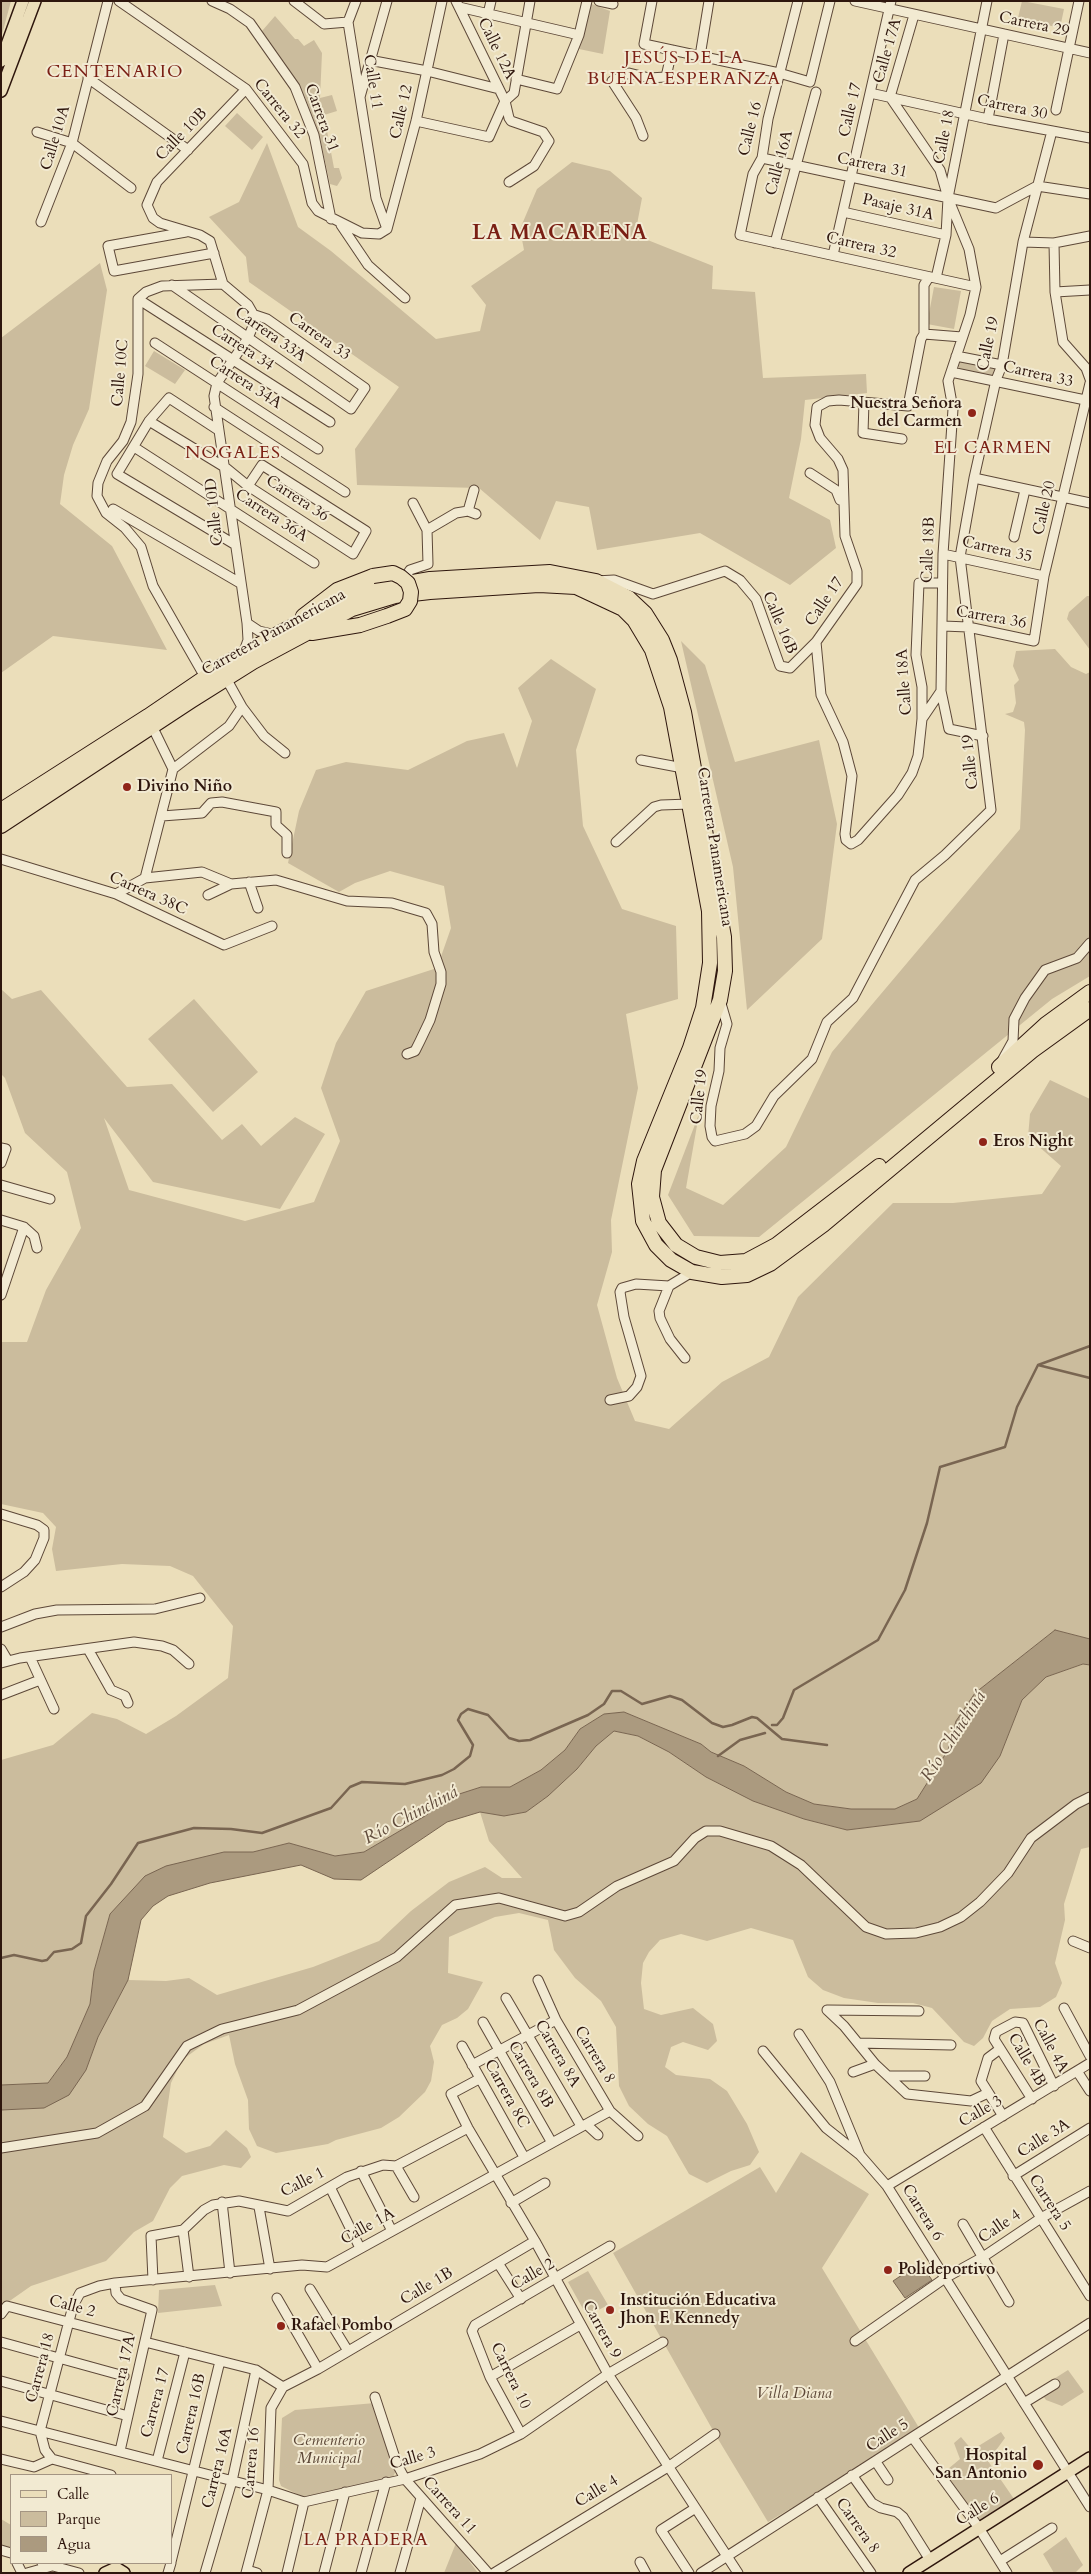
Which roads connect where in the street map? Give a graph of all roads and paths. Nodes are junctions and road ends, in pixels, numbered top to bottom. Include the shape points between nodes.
1 (23, 1) edge
2 (35, 1) edge
3 (108, 1) edge
4 (119, 1) edge
5 (212, 1) edge
6 (294, 1) edge
7 (356, 1) edge
8 (387, 1) edge
9 (442, 1) edge
10 (491, 1) edge
11 (530, 1) edge
12 (587, 1) edge
13 (599, 1) edge
14 (652, 1) edge
15 (709, 1) edge
16 (798, 1) edge
17 (830, 1) edge
18 (855, 1) edge
19 (987, 1) edge
20 (1079, 1) edge
21 (457, 4) edge
22 (613, 4) dead end
23 (890, 5) edge
24 (488, 14) junction
25 (914, 15) junction
26 (348, 22) junction
27 (525, 22) junction
28 (982, 28) junction
29 (1004, 34) junction
30 (579, 35) junction
31 (1070, 48) junction
32 (672, 50) junction
33 (1090, 53) edge
34 (700, 56) junction
35 (369, 60) junction
36 (1, 61) edge
37 (427, 71) junction
38 (779, 73) junction
39 (88, 78) junction
40 (516, 79) junction
41 (246, 89) junction
42 (499, 90) junction
43 (1, 91) edge
44 (816, 92) dead end
45 (870, 93) junction
46 (890, 97) junction
47 (505, 101) junction
48 (359, 102) junction
49 (1056, 110) dead end
50 (965, 113) junction
51 (988, 120) junction
52 (416, 121) junction
53 (37, 132) dead end
54 (1052, 132) junction
55 (643, 136) dead end
56 (1090, 138) edge
57 (72, 143) junction
58 (188, 150) junction
59 (762, 158) junction
60 (795, 165) junction
61 (851, 177) junction
62 (509, 182) dead end
63 (1037, 186) junction
64 (131, 188) dead end
65 (1090, 194) edge
66 (376, 198) junction
67 (948, 198) junction
68 (394, 206) junction
69 (843, 212) junction
70 (41, 222) dead end
71 (336, 222) junction
72 (387, 229) junction
73 (188, 232) junction
74 (740, 235) joint
75 (946, 235) junction
76 (1090, 236) edge
77 (1023, 242) junction
78 (775, 243) junction
79 (1054, 243) junction
80 (214, 253) junction
81 (833, 255) junction
82 (932, 278) junction
83 (223, 284) junction
84 (172, 285) junction
85 (976, 287) junction
86 (1090, 290) edge
87 (1055, 292) junction
88 (405, 298) dead end
89 (138, 299) junction
90 (255, 318) junction
91 (924, 334) junction
92 (962, 337) junction
93 (248, 338) junction
94 (155, 343) dead end
95 (956, 356) junction
96 (234, 360) junction
97 (1002, 365) junction
98 (951, 372) junction
99 (1090, 379) edge
100 (996, 380) junction
101 (217, 383) junction
102 (1090, 383) edge
103 (1087, 401) edge
104 (864, 402) junction
105 (214, 407) junction
106 (351, 409) joint
107 (149, 421) junction
108 (330, 422) dead end
109 (218, 430) junction
110 (902, 439) dead end
111 (134, 447) junction
112 (318, 449) dead end
113 (226, 468) junction
114 (810, 473) dead end
115 (974, 478) junction
116 (248, 486) junction
117 (474, 490) dead end
118 (1024, 490) junction
119 (345, 492) dead end
120 (1064, 499) junction
121 (413, 503) dead end
122 (1090, 503) edge
123 (231, 508) junction
124 (113, 509) dead end
125 (843, 510) junction
126 (427, 530) junction
127 (1014, 537) dead end
128 (234, 544) junction
129 (943, 554) junction
130 (960, 557) junction
131 (314, 563) dead end
132 (1044, 576) junction
133 (596, 581) junction
134 (240, 583) junction
135 (942, 583) junction
136 (400, 584) junction
137 (247, 623) junction
138 (942, 626) junction
139 (968, 627) junction
140 (279, 633) junction
141 (304, 634) junction
142 (1034, 641) joint
143 (816, 642) junction
144 (243, 654) junction
145 (205, 677) junction
146 (227, 680) junction
147 (941, 690) junction
148 (242, 707) junction
149 (922, 719) junction
150 (152, 726) junction
151 (983, 736) junction
152 (285, 752) dead end
153 (641, 760) dead end
154 (683, 768) junction
155 (173, 769) junction
156 (690, 804) junction
157 (1, 810) edge
158 (162, 816) junction
159 (1, 826) edge
160 (616, 842) dead end
161 (851, 844) joint
162 (287, 853) dead end
163 (1, 859) edge
164 (145, 878) junction
165 (249, 882) junction
166 (231, 884) junction
167 (116, 894) junction
168 (208, 895) dead end
169 (258, 908) dead end
170 (272, 926) dead end
171 (1090, 943) edge
172 (1090, 992) edge
173 (720, 1000) junction
174 (1090, 1009) edge
175 (407, 1054) dead end
176 (1000, 1066) junction
177 (3, 1149) edge
178 (1, 1163) edge
179 (1, 1184) edge
180 (50, 1199) dead end
181 (1, 1220) edge
182 (24, 1227) junction
183 (37, 1248) dead end
184 (692, 1272) junction
185 (669, 1286) junction
186 (1, 1295) edge
187 (685, 1358) dead end
188 (610, 1400) dead end
189 (1, 1514) edge
190 (1, 1587) edge
191 (200, 1598) dead end
192 (1, 1627) edge
193 (1, 1649) edge
194 (88, 1649) junction
195 (30, 1657) junction
196 (5, 1662) edge
197 (189, 1664) dead end
198 (40, 1680) junction
199 (1, 1695) edge
200 (128, 1703) dead end
201 (54, 1709) dead end
202 (1090, 1797) edge
203 (1073, 1941) dead end
204 (1090, 1948) edge
205 (538, 1980) dead end
206 (506, 1998) dead end
207 (1064, 2008) dead end
208 (919, 2011) dead end
209 (556, 2020) junction
210 (483, 2022) dead end
211 (527, 2034) junction
212 (799, 2034) dead end
213 (994, 2035) joint
214 (858, 2043) junction
215 (951, 2044) dead end
216 (462, 2046) dead end
217 (1000, 2049) junction
218 (499, 2050) junction
219 (764, 2051) dead end
220 (1090, 2056) edge
221 (1090, 2063) edge
222 (874, 2064) junction
223 (472, 2065) junction
224 (1077, 2071) junction
225 (853, 2072) dead end
226 (889, 2076) junction
227 (925, 2076) dead end
228 (479, 2079) junction
229 (1054, 2086) junction
230 (1090, 2092) edge
231 (988, 2093) junction
232 (1032, 2099) junction
233 (610, 2111) junction
234 (1003, 2116) junction
235 (583, 2125) junction
236 (984, 2127) junction
237 (468, 2128) junction
238 (1090, 2128) edge
239 (598, 2135) dead end
240 (638, 2136) dead end
241 (552, 2143) junction
242 (1, 2148) edge
243 (860, 2155) junction
244 (524, 2157) junction
245 (396, 2166) junction
246 (361, 2171) junction
247 (495, 2174) junction
248 (1013, 2176) junction
249 (545, 2183) dead end
250 (887, 2186) junction
251 (330, 2187) junction
252 (1090, 2191) edge
253 (414, 2197) dead end
254 (222, 2202) junction
255 (511, 2202) junction
256 (259, 2207) junction
257 (1041, 2218) junction
258 (963, 2224) dead end
259 (183, 2230) junction
260 (392, 2231) junction
261 (535, 2241) junction
262 (610, 2246) dead end
263 (360, 2248) junction
264 (983, 2257) junction
265 (498, 2263) junction
266 (270, 2269) junction
267 (230, 2273) junction
268 (189, 2277) junction
269 (945, 2278) junction
270 (556, 2279) junction
271 (152, 2280) junction
272 (115, 2284) junction
273 (89, 2289) joint
274 (310, 2290) dead end
275 (1090, 2296) edge
276 (277, 2298) dead end
277 (521, 2299) junction
278 (1009, 2302) dead end
279 (4, 2310) edge
280 (69, 2322) junction
281 (1090, 2322) edge
282 (580, 2325) junction
283 (472, 2331) joint
284 (129, 2338) dead end
285 (855, 2341) dead end
286 (1, 2342) edge
287 (145, 2342) junction
288 (664, 2342) dead end
289 (348, 2351) junction
290 (185, 2352) junction
291 (59, 2358) junction
292 (220, 2361) junction
293 (256, 2370) junction
294 (318, 2370) junction
295 (608, 2374) junction
296 (1007, 2375) junction
297 (124, 2376) dead end
298 (490, 2377) junction
299 (1, 2381) edge
300 (1055, 2384) dead end
301 (283, 2387) junction
302 (49, 2395) junction
303 (375, 2397) dead end
304 (1024, 2403) junction
305 (128, 2416) junction
306 (1, 2421) edge
307 (40, 2431) junction
308 (521, 2434) junction
309 (715, 2434) dead end
310 (913, 2438) junction
311 (120, 2451) junction
312 (1090, 2458) edge
313 (1, 2459) edge
314 (52, 2460) junction
315 (157, 2461) junction
316 (876, 2462) junction
317 (668, 2467) junction
318 (195, 2471) junction
319 (1069, 2472) junction
320 (107, 2474) edge
321 (852, 2475) junction
322 (405, 2479) junction
323 (888, 2480) dead end
324 (232, 2481) junction
325 (386, 2482) junction
326 (268, 2490) junction
327 (345, 2492) junction
328 (818, 2497) junction
329 (421, 2498) junction
330 (304, 2502) junction
331 (1090, 2507) edge
332 (694, 2509) junction
333 (979, 2528) junction
334 (1052, 2528) dead end
335 (728, 2556) junction
336 (172, 2558) edge
337 (930, 2560) junction
338 (640, 2562) dead end
339 (45, 2564) edge
340 (52, 2566) junction
341 (1002, 2569) edge
342 (247, 2571) edge
343 (75, 2572) edge
344 (27, 2573) edge
345 (205, 2573) edge
346 (258, 2573) edge
347 (287, 2573) edge
348 (324, 2573) edge
349 (361, 2573) edge
350 (400, 2573) edge
351 (488, 2573) edge
352 (494, 2573) edge
353 (646, 2573) edge
354 (689, 2573) edge
355 (701, 2573) edge
356 (738, 2573) edge
357 (871, 2573) edge
358 (909, 2573) edge

1 - 36 main road
2 - 43 main road
3 - 39 street, Calle 10A
4 - 41 street, Carrera 32
5 - 71 street, Carrera 31 via 250,23 295,87 314,135
6 - 26 street via 324,24
7 - 26 street, Calle 11
8 - 35 street
9 - 37 street, Calle 12
10 - 24 street, Calle 12A
11 - 27 street
12 - 30 street
13 - 22 street
14 - 32 street via 644,44
15 - 34 street
16 - 38 street, Calle 16
17 - 38 street via 810,82
18 - 23 street, Carrera 29
19 - 28 street, Calle 18
20 - 31 street
21 - 24 street
21 - 42 street, Calle 12A
23 - 25 street, Carrera 29
23 - 45 street, Calle 17
24 - 27 street
25 - 28 street, Carrera 29
25 - 46 street, Calle 17A
26 - 48 street, Calle 11
27 - 30 street
27 - 40 street
28 - 29 street, Carrera 29
28 - 50 street, Calle 18
29 - 31 street, Carrera 29
29 - 51 street
30 - 40 street via 557,88
31 - 33 street, Carrera 29
31 - 49 street
32 - 34 street
32 - 55 street via 666,76 649,78 629,73 612,81 636,118
34 - 38 street
35 - 37 street
35 - 48 street
37 - 42 street
37 - 52 street, Calle 12
38 - 59 street, Calle 16
39 - 57 street, Calle 10A
39 - 58 street
40 - 47 street via 514,93
41 - 58 street, Calle 10B
41 - 71 street, Carrera 32 via 303,164 314,207
42 - 47 street, Calle 12A
44 - 60 street, Calle 16A
45 - 46 street, Carrera 30
45 - 61 street, Calle 17
46 - 50 street, Carrera 30
46 - 67 street, Calle 17A via 940,170
47 - 52 street, Calle 12A via 488,138
47 - 62 street via 511,121 542,132 549,141 534,166
48 - 66 street, Calle 11
50 - 51 street, Carrera 30
50 - 67 street, Calle 18
51 - 54 street, Carrera 30
52 - 68 street, Calle 12
53 - 57 street
54 - 56 street, Carrera 30
54 - 63 street, Calle 19
57 - 64 street
57 - 70 street, Calle 10A
58 - 73 street, Calle 10B via 157,182 147,205 153,218
59 - 60 street, Carrera 31
59 - 74 street, Calle 16 via 754,174
60 - 61 street, Carrera 31
60 - 78 street, Calle 16A
61 - 67 street, Carrera 31
61 - 69 street, Calle 17
63 - 65 street
63 - 67 street, Carrera 31 via 996,208
63 - 77 street, Calle 19
66 - 68 street
66 - 72 street, Calle 11
67 - 75 street, Calle 18
67 - 85 street via 969,249
68 - 72 street, Calle 12
69 - 75 street, Pasaje 31A
69 - 81 street, Calle 17
71 - 72 street via 372,235
71 - 88 street via 368,265
73 - 80 street via 210,241
73 - 80 street via 108,246 114,271
74 - 78 street, Carrera 32
75 - 82 street, Calle 18
76 - 79 street
77 - 79 street
77 - 97 street, Calle 19
78 - 81 street, Carrera 32
79 - 87 street
80 - 83 street
81 - 82 street, Carrera 32
82 - 85 street, Carrera 32
82 - 91 street, Calle 18 via 924,285
83 - 84 street
83 - 90 street, Carrera 33 via 248,305
84 - 89 street via 146,292
84 - 93 street, Carrera 33A
85 - 92 street
86 - 87 street
87 - 99 street via 1063,342 1086,368
89 - 96 street, Carrera 34
89 - 145 street, Calle 10C via 138,374 131,422 107,461 96,496 106,513 141,547 153,586
90 - 93 street, Calle 10D
90 - 106 street, Carrera 33 via 267,319 365,388
91 - 92 street
91 - 104 street, Calle 18 via 908,406
92 - 95 street
93 - 96 street, Calle 10D
93 - 106 street, Carrera 33A
94 - 101 street, Carrera 34A
95 - 97 street, Carrera 33
95 - 98 street
96 - 101 street, Calle 10D
96 - 108 street, Carrera 34
97 - 100 street, Calle 19
98 - 100 street, Carrera 33
98 - 129 street, Calle 18B via 948,381 953,409
100 - 103 street, Carrera 33
100 - 115 street, Calle 19
101 - 105 street, Calle 10D
101 - 112 street, Carrera 34A
102 - 103 street, Calle 20
103 - 120 street, Calle 20
104 - 110 street via 863,433
104 - 125 street, Calle 17 via 839,400 818,407 815,425 820,438 843,470
105 - 109 street, Calle 10D
105 - 119 street
107 - 109 street via 169,398
107 - 111 street
107 - 113 street, Carrera 36
109 - 113 street, Calle 10D
111 - 123 street, Carrera 36A
111 - 128 street via 117,474
113 - 116 street, Carrera 36
113 - 123 street, Calle 10D
114 - 125 street via 836,490
115 - 118 street
115 - 130 street, Calle 19
116 - 116 street, Carrera 36 via 354,554 366,531 262,465
117 - 126 street via 472,512 456,513
118 - 120 street
118 - 127 street
120 - 122 street
120 - 132 street, Calle 20
121 - 126 street
123 - 128 street, Calle 10D
123 - 131 street, Carrera 36A
124 - 134 street
125 - 143 street, Calle 17 via 845,536 857,584
126 - 136 street via 428,564 410,570
128 - 134 street, Calle 10D
129 - 130 street, Carrera 35
129 - 135 street, Calle 18B
130 - 132 street, Carrera 35
130 - 139 street, Calle 19
132 - 142 street, Calle 20
133 - 136 highway, Carretera Panamericana via 550,572 430,579
133 - 143 street, Calle 16B via 614,580 653,594 725,571 740,580 756,599 780,666 790,668
133 - 173 highway, Carretera Panamericana via 629,598 645,613 662,640 678,684 723,928 725,971
134 - 137 street, Calle 10D
135 - 138 street, Calle 18B
135 - 149 street, Calle 18A via 919,583 916,655 922,687
136 - 140 highway, Carretera Panamericana via 358,595
137 - 140 street via 259,631
137 - 144 street, Calle 10D via 248,640
138 - 139 street, Carrera 36
138 - 147 street, Calle 18B
139 - 142 street, Carrera 36
139 - 151 street, Calle 19
140 - 141 highway, bridge via 337,590 374,576 393,574 402,576 408,583 410,601 405,608 332,631
140 - 144 highway, Carretera Panamericana
141 - 146 highway, Carretera Panamericana
141 - 154 highway, Carretera Panamericana via 352,609 395,596 539,585 576,587 623,609 645,636 668,693
143 - 161 street, Calle 17 via 821,695 843,742 852,776 845,834
144 - 145 highway, Carretera Panamericana
145 - 157 highway, Carretera Panamericana
146 - 148 street
146 - 150 highway, Carretera Panamericana
147 - 149 street
147 - 151 street, Calle 18B via 949,729
148 - 152 street via 264,736
148 - 155 street via 229,726
149 - 161 street, Calle 18A via 918,756 908,779 878,818
150 - 155 street
150 - 159 highway, Carretera Panamericana
151 - 173 street, Calle 19 via 991,810 914,880 853,998 827,1022 812,1059 774,1096 756,1126 745,1134 715,1141 710,1126 711,1106 727,1024
153 - 154 street
154 - 156 highway, Carretera Panamericana
155 - 158 street
156 - 160 street via 654,807
156 - 184 highway, Carretera Panamericana via 711,933 708,986 698,1028 644,1161 639,1194 643,1221 651,1238 671,1260
158 - 162 street via 202,813 211,804 222,802 276,812 276,824 287,836
158 - 164 street
163 - 167 street, Carrera 38C
164 - 166 street via 202,872
164 - 167 street
165 - 166 street
165 - 169 street
165 - 175 street via 276,880 347,902 392,903 426,913 432,924 441,984 420,1041 415,1051
166 - 168 street
167 - 170 street, Carrera 38C via 224,946
171 - 176 street via 1077,958 1045,970 1014,1020 1013,1040
172 - 176 highway, Carretera Panamericana via 1046,1024
173 - 176 highway, Carretera Panamericana via 660,1149 652,1184 654,1206 665,1232 682,1250 705,1261 737,1262 764,1253 961,1102
174 - 184 highway, Carretera Panamericana via 1032,1051 823,1225 770,1264 747,1275 732,1277 711,1277
177 - 178 street
179 - 180 street
181 - 182 street
182 - 183 street via 34,1236
182 - 186 street
184 - 185 street
185 - 187 street via 660,1306 660,1318 670,1339
185 - 188 street via 636,1284 622,1288 624,1317 641,1376 629,1396
189 - 190 street via 44,1530 35,1560 24,1572
191 - 192 street via 155,1609 56,1610
193 - 196 street
194 - 195 street
194 - 197 street via 123,1642 148,1643 173,1650
194 - 200 street via 111,1690 125,1696
195 - 196 street
195 - 198 street
198 - 199 street
198 - 201 street
202 - 242 street via 1031,1838 1008,1873 961,1917 916,1933 886,1934 866,1927 793,1860 771,1846 720,1831 706,1831 674,1860 617,1886 579,1912 565,1916 499,1898 455,1905 397,1956 298,2010 222,2029 186,2046 145,2106 98,2133
203 - 204 street
205 - 209 street, Carrera 8
206 - 211 street, Carrera 8A
207 - 220 street
208 - 214 street via 828,2010
209 - 211 street
209 - 233 street, Carrera 8
210 - 218 street, Carrera 8B
211 - 218 street
211 - 235 street, Carrera 8A
212 - 243 street, Carrera 6 via 830,2082
213 - 217 street, Calle 4B
213 - 229 street, Calle 4A via 1019,2021 1024,2023
214 - 215 street
214 - 222 street
216 - 223 street, Carrera 8C
217 - 231 street via 988,2058 981,2081
217 - 232 street, Calle 4B
218 - 223 street
218 - 241 street, Carrera 8B
219 - 243 street via 826,2128
221 - 224 street, Calle 3
222 - 225 street
222 - 226 street
223 - 228 street, Carrera 8C
224 - 229 street, Calle 3
224 - 230 street
226 - 227 street
226 - 231 street via 907,2094 970,2101
228 - 237 street, Carrera 9 via 451,2094
228 - 244 street, Carrera 8C
229 - 232 street, Calle 3
231 - 234 street
232 - 234 street, Calle 3
233 - 235 street, Calle 1A
233 - 240 street, Carrera 8
234 - 236 street, Calle 3
235 - 239 street, Carrera 8A
235 - 241 street, Calle 1A
236 - 248 street, Carrera 5
236 - 250 street, Calle 3
237 - 245 street, Calle 1
237 - 247 street, Carrera 9
238 - 248 street, Calle 3A
241 - 244 street, Calle 1A
243 - 250 street, Carrera 6
244 - 247 street, Calle 1A
245 - 246 street, Calle 1 via 383,2165
245 - 253 street
246 - 251 street, Calle 1
246 - 260 street
247 - 255 street, Carrera 9
247 - 260 street, Calle 1A
248 - 257 street, Carrera 5
249 - 255 street
250 - 269 street, Carrera 6
251 - 256 street, Calle 1 via 288,2211
251 - 263 street
252 - 257 street, Calle 4
254 - 256 street, Calle 1 via 239,2201
254 - 259 street via 204,2210
254 - 267 street
255 - 261 street, Carrera 9
256 - 266 street
257 - 264 street, Calle 4
257 - 275 street, Carrera 5
258 - 264 street
259 - 268 street
259 - 271 street via 150,2236
260 - 263 street, Calle 1A
261 - 265 street, Calle 1B
261 - 270 street, Carrera 9
262 - 270 street, Calle 2
263 - 266 street, Calle 1A via 327,2267 302,2265
264 - 269 street, Calle 4
264 - 278 street
265 - 277 street
265 - 289 street, Calle 1B
266 - 267 street, Calle 1A
267 - 268 street, Calle 1A
268 - 271 street, Calle 1A
269 - 285 street, Calle 4
269 - 296 street, Carrera 6
270 - 277 street, Calle 2
270 - 282 street, Carrera 9
271 - 272 street, Calle 1A
272 - 273 street, Calle 1A
272 - 287 street, Carrera 17A via 121,2299 152,2310
273 - 280 street, Carrera 18 via 80,2293
274 - 289 street
276 - 294 street
277 - 283 street, Calle 2 via 475,2325
279 - 280 street, Calle 2
280 - 284 street, Calle 2
280 - 291 street, Carrera 18
281 - 296 street, Calle 5
282 - 295 street, Carrera 9
282 - 298 street
283 - 298 street, Carrera 10
286 - 291 street
287 - 290 street
287 - 305 street, Carrera 17A
288 - 295 street, Calle 3
289 - 294 street, Calle 1B
290 - 292 street
290 - 315 street, Carrera 17
291 - 297 street
291 - 302 street, Carrera 18
292 - 293 street
292 - 318 street, Carrera 16B
293 - 301 street
293 - 324 street, Carrera 16A
294 - 301 street, Calle 1B
295 - 308 street, Calle 3
295 - 317 street, Carrera 9
296 - 304 street, Carrera 6
296 - 310 street, Calle 5
298 - 308 street, Carrera 10
299 - 302 street
300 - 304 street
301 - 326 street, Carrera 16 via 271,2408
302 - 305 street
302 - 307 street, Carrera 18
303 - 322 street, Carrera 11
304 - 319 street, Carrera 6
305 - 311 street, Carrera 17A
306 - 307 street
307 - 311 street
307 - 314 street via 45,2450
308 - 322 street, Calle 3 via 480,2454
309 - 317 street, Calle 4
310 - 316 street, Calle 5
310 - 333 street
311 - 315 street
312 - 319 main road, Calle 6
313 - 314 street via 34,2467
314 - 320 street
315 - 318 street
316 - 321 street, Calle 5
316 - 323 street
317 - 332 street, Carrera 9
317 - 352 street, Calle 4
318 - 324 street
318 - 336 street, Carrera 16B
319 - 331 street, Carrera 6
319 - 333 main road, Calle 6
321 - 328 street, Calle 5
321 - 337 street via 872,2503 903,2517
322 - 325 street, Calle 3
322 - 329 street, Carrera 11
324 - 326 street
324 - 345 street, Carrera 16A
325 - 327 street, Calle 3
325 - 349 street
326 - 330 street
326 - 342 street, Carrera 16
327 - 330 street, Calle 3
327 - 348 street
328 - 335 street, Calle 5
328 - 357 street, Carrera 8
329 - 350 street
329 - 351 street, Carrera 11
330 - 347 street
332 - 335 street, Carrera 9
332 - 354 street via 661,2530
333 - 337 main road, Calle 6
333 - 341 street
334 - 341 street
335 - 355 street, Calle 5
335 - 356 street, Carrera 9
337 - 358 main road, Calle 6
338 - 353 street
339 - 340 street
340 - 343 street
340 - 344 street
342 - 346 street

